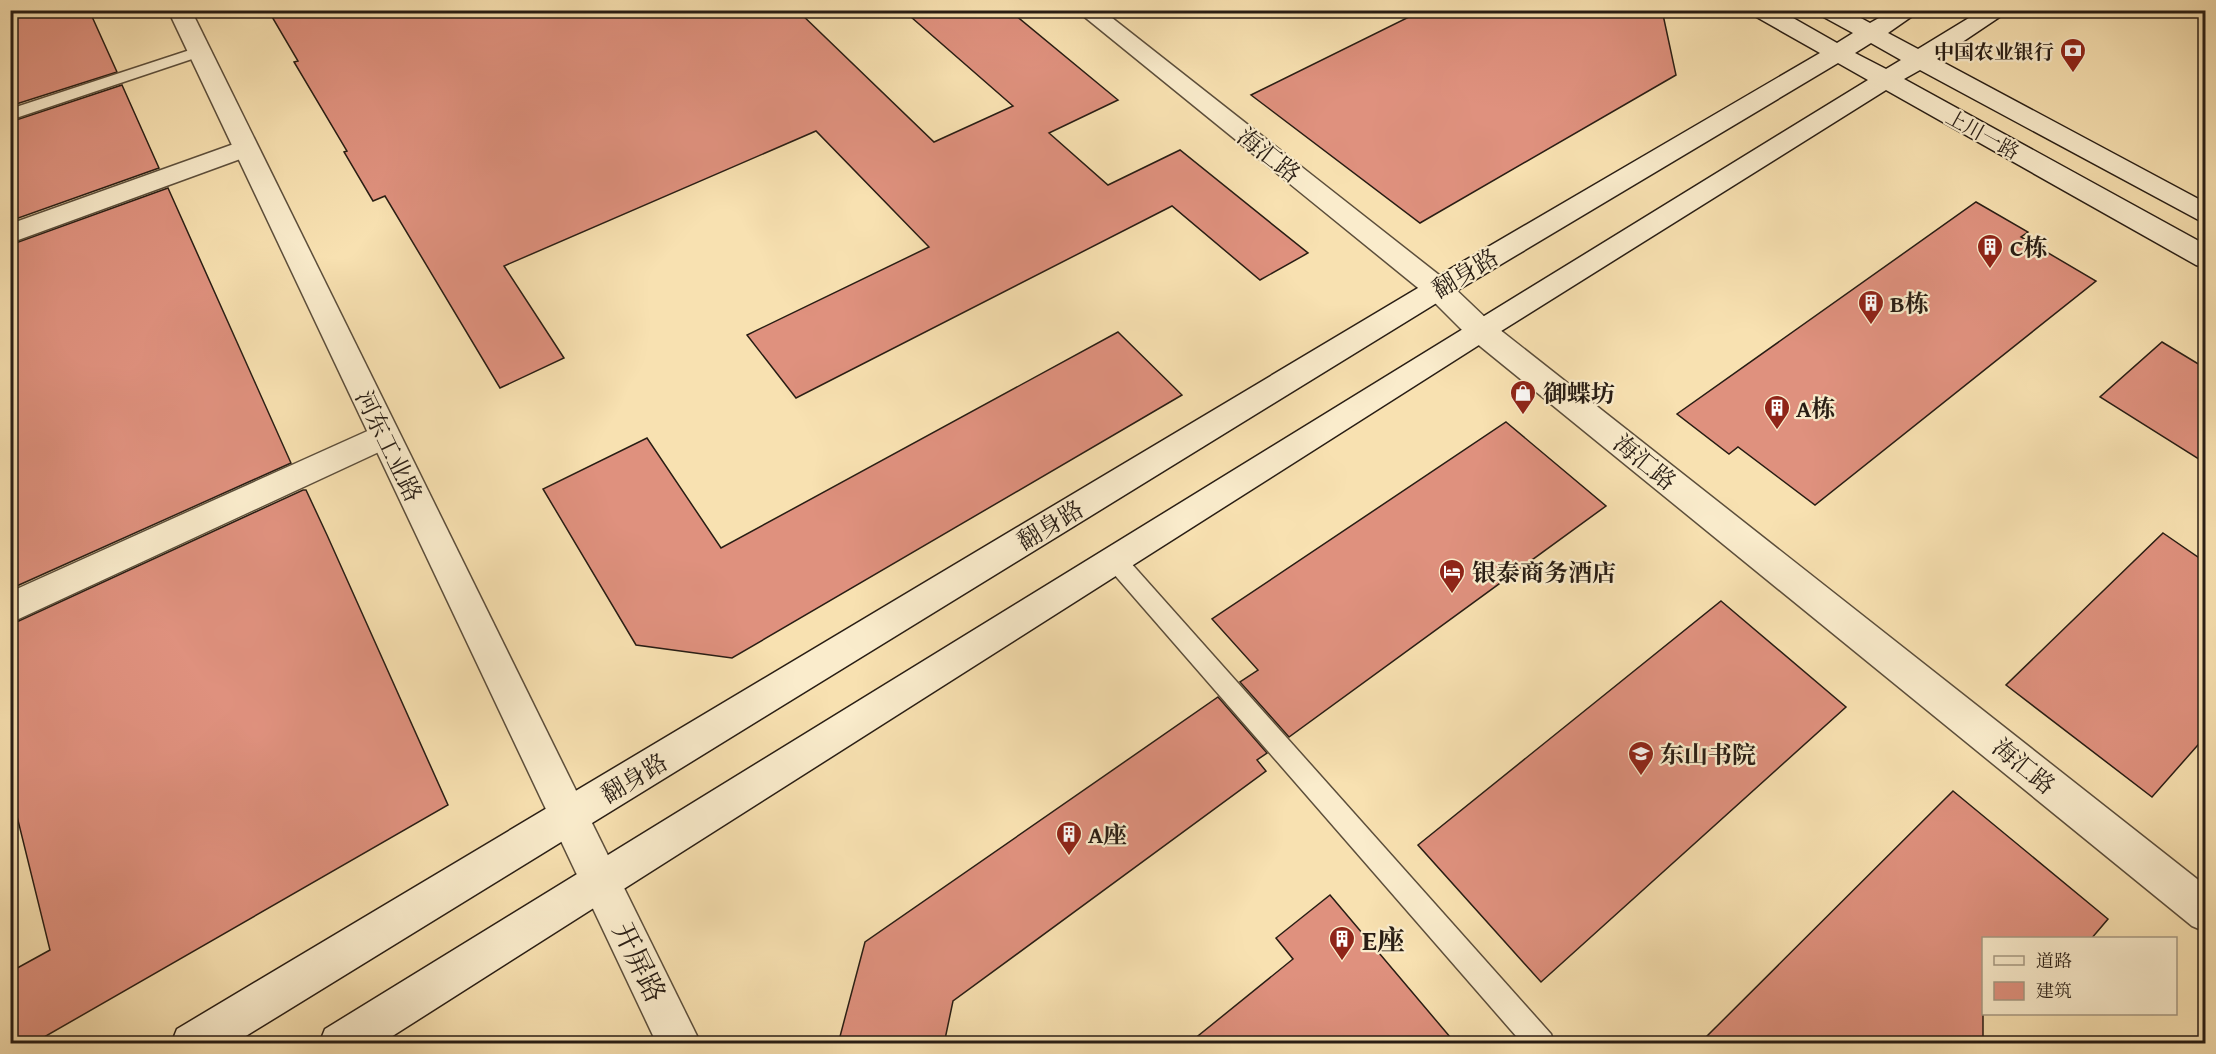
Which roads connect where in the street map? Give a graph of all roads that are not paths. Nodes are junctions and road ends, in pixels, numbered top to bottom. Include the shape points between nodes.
1 (179, 10) edge
2 (1087, 10) edge
3 (1828, 10) edge
4 (1900, 10) edge
5 (1910, 10) edge
6 (1763, 11) edge
7 (1988, 17) edge
8 (1860, 22) edge
9 (199, 52) junction
10 (1838, 53) junction
11 (1919, 60) junction
12 (1886, 80) junction
13 (1779, 87) junction
14 (2001, 104) junction
15 (1828, 115) junction
16 (10, 116) edge
17 (1974, 129) junction
18 (245, 148) junction
19 (2205, 215) edge
20 (10, 234) edge
21 (2205, 258) edge
22 (1438, 289) junction
23 (1480, 330) junction
24 (383, 436) junction
25 (1114, 559) junction
26 (10, 608) edge
27 (567, 818) junction
28 (600, 882) junction
29 (2205, 912) edge
30 (192, 1044) edge
31 (340, 1044) edge
32 (680, 1044) edge
33 (1541, 1044) edge

1 - 9 main road, 河东工业路
2 - 22 main road, 海汇路
3 - 8 main road, 上川一路
4 - 8 main road via 1878,13
5 - 8 main road, 翻身路
6 - 10 main road, 上川一路
6 - 13 main road via 1796,45 1798,60 1793,74
7 - 11 main road
7 - 14 main road via 1957,52 1963,68 1978,86
8 - 10 main road, 翻身路
8 - 11 main road, 上川一路
9 - 16 lane
9 - 18 main road, 河东工业路
10 - 12 main road, 上川一路
10 - 13 main road, 翻身路
11 - 12 main road
11 - 14 main road, 上川一路
12 - 15 main road
12 - 17 main road, 上川一路
13 - 22 main road, 翻身路
14 - 19 main road, 上川一路
15 - 17 main road via 1853,106 1882,104 1913,108
15 - 23 main road
17 - 21 main road, 上川一路
18 - 20 main road
18 - 24 main road, 河东工业路
22 - 23 main road, 海汇路
22 - 27 main road, 翻身路
23 - 25 main road
23 - 29 main road, 海汇路
24 - 26 main road
24 - 27 main road, 河东工业路
25 - 28 main road
25 - 33 lane
27 - 28 main road, 河东工业路
27 - 30 main road, 翻身路
28 - 31 main road
28 - 32 main road, 开屏路

